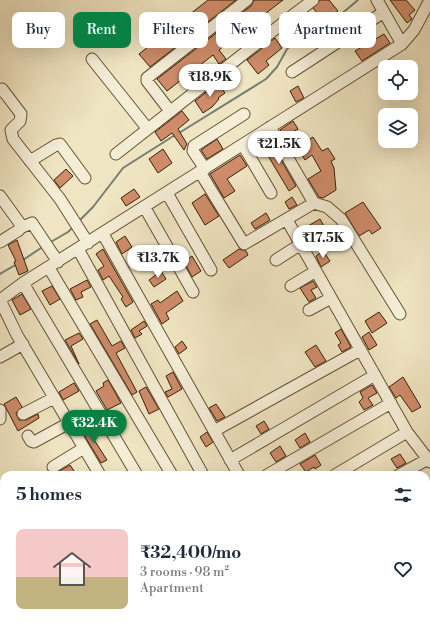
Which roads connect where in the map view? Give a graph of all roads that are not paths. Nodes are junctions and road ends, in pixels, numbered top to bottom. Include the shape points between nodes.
1 (247, 0) edge
2 (313, 0) edge
3 (377, 0) edge
4 (430, 0) edge
5 (297, 12) edge
6 (384, 12) junction
7 (279, 26) edge
8 (402, 44) junction
9 (92, 59) dead end
10 (292, 72) dead end
11 (1, 89) edge
12 (170, 110) junction
13 (244, 114) dead end
14 (270, 127) junction
15 (148, 128) junction
16 (242, 145) junction
17 (116, 154) dead end
18 (30, 161) junction
19 (202, 171) junction
20 (85, 178) dead end
21 (271, 193) dead end
22 (167, 194) junction
23 (1, 201) edge
24 (314, 202) junction
25 (145, 208) junction
26 (287, 220) junction
27 (20, 228) junction
28 (103, 234) junction
29 (0, 242) edge
30 (88, 243) junction
31 (301, 244) junction
32 (78, 249) junction
33 (276, 260) dead end
34 (53, 265) junction
35 (211, 270) dead end
36 (316, 271) junction
37 (23, 283) junction
38 (291, 286) dead end
39 (193, 292) dead end
40 (331, 298) junction
41 (0, 300) edge
42 (309, 310) dead end
43 (400, 314) dead end
44 (23, 344) junction
45 (360, 350) junction
46 (0, 357) edge
47 (375, 375) junction
48 (54, 398) junction
49 (391, 403) junction
50 (0, 410) edge
51 (23, 414) dead end
52 (0, 419) edge
53 (69, 422) junction
54 (214, 431) junction
55 (407, 432) junction
56 (28, 436) dead end
57 (84, 448) junction
58 (429, 459) edge
59 (230, 460) junction
60 (53, 466) dead end
61 (98, 471) edge
62 (135, 471) edge
63 (170, 471) edge
64 (201, 471) edge
65 (237, 471) edge
66 (274, 471) edge
67 (342, 471) edge
68 (406, 471) edge

1 - 12 street via 147,78
2 - 5 street
3 - 6 street
4 - 8 street via 414,30
6 - 8 street
6 - 10 street
7 - 12 street
8 - 14 street
9 - 15 street
11 - 18 street via 21,114 22,118 11,130 11,135
12 - 15 street
13 - 19 street via 194,146 194,153
14 - 16 street
14 - 24 street
15 - 17 street
16 - 19 street
16 - 21 street
18 - 20 street via 60,144
18 - 30 street via 60,199
19 - 22 street
19 - 26 street via 244,244
22 - 25 street
22 - 35 street
23 - 27 street via 21,225
24 - 26 street
24 - 43 street via 328,206 342,219
25 - 28 street
25 - 39 street
26 - 31 street
27 - 29 street
27 - 34 street via 32,223
28 - 30 street
28 - 54 street
30 - 32 street
31 - 33 street
31 - 36 street
32 - 34 street
32 - 64 street
34 - 37 street
34 - 63 street
36 - 38 street
36 - 40 street
37 - 41 street
37 - 62 street
40 - 42 street
40 - 45 street
41 - 44 street
44 - 46 street
44 - 48 street
45 - 47 street
45 - 54 street
47 - 49 street
47 - 59 street
48 - 51 street
48 - 53 street
49 - 55 street
49 - 66 street
50 - 52 street
53 - 56 street via 34,442
53 - 57 street
54 - 59 street
55 - 58 street
55 - 67 street
57 - 60 street
57 - 61 street
58 - 68 street
59 - 65 street

